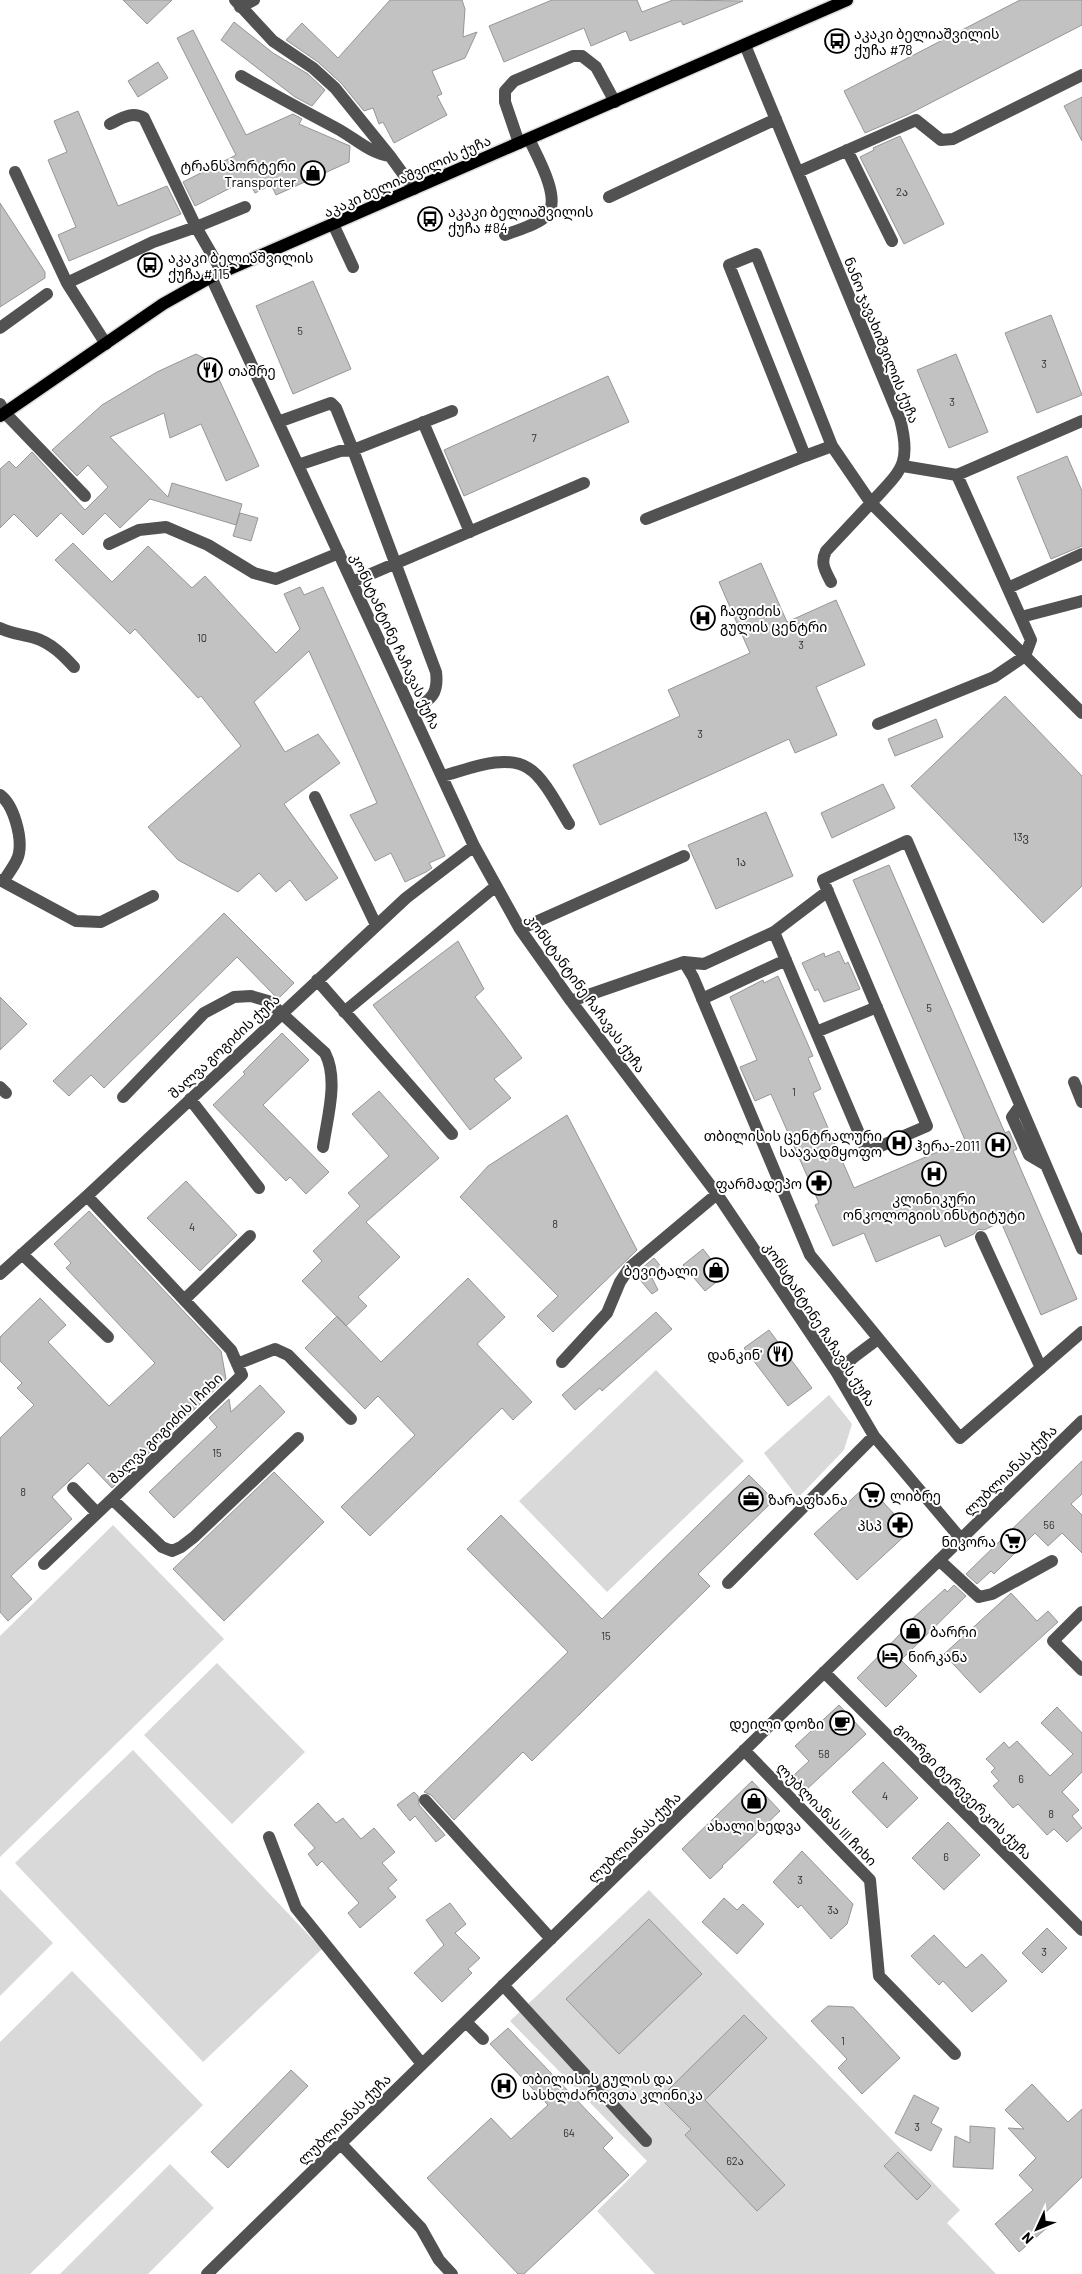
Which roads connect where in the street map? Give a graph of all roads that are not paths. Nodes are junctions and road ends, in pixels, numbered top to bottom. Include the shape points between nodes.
1 (254, 0) edge
2 (847, 0) edge
3 (238, 4) edge
4 (745, 45) junction
5 (1082, 75) edge
6 (241, 76) dead end
7 (615, 102) junction
8 (776, 119) junction
9 (110, 124) dead end
10 (524, 141) junction
11 (847, 150) junction
12 (390, 156) junction
13 (15, 172) dead end
14 (798, 172) junction
15 (414, 189) junction
16 (609, 197) dead end
17 (245, 207) dead end
18 (333, 224) junction
19 (196, 227) junction
20 (505, 235) dead end
21 (892, 241) dead end
22 (353, 267) dead end
23 (217, 275) junction
24 (67, 283) junction
25 (47, 294) dead end
26 (0, 328) edge
27 (106, 344) junction
28 (2, 411) edge
29 (452, 411) dead end
30 (1082, 421) edge
31 (278, 422) junction
32 (423, 422) junction
33 (832, 446) junction
34 (353, 450) junction
35 (805, 456) junction
36 (298, 465) junction
37 (903, 466) junction
38 (957, 475) junction
39 (584, 483) dead end
40 (85, 496) dead end
41 (871, 503) junction
42 (646, 519) dead end
43 (470, 532) junction
44 (109, 544) dead end
45 (339, 553) junction
46 (1082, 554) edge
47 (396, 563) junction
48 (352, 582) junction
49 (831, 582) dead end
50 (1008, 588) junction
51 (1082, 601) edge
52 (1021, 618) junction
53 (0, 628) edge
54 (1025, 656) junction
55 (74, 667) dead end
56 (412, 712) junction
57 (1082, 713) edge
58 (878, 724) dead end
59 (442, 776) junction
60 (0, 796) edge
61 (315, 798) dead end
62 (569, 824) dead end
63 (474, 846) junction
64 (684, 856) dead end
65 (2, 880) edge
66 (496, 886) junction
67 (828, 891) junction
68 (153, 896) dead end
69 (376, 925) junction
70 (520, 929) junction
71 (774, 932) junction
72 (786, 960) junction
73 (684, 962) junction
74 (317, 980) junction
75 (702, 999) junction
76 (571, 1001) junction
77 (877, 1007) junction
78 (344, 1012) junction
79 (281, 1013) junction
80 (816, 1032) junction
81 (1074, 1082) dead end
82 (124, 1097) dead end
83 (190, 1100) junction
84 (1082, 1102) edge
85 (452, 1134) dead end
86 (324, 1147) dead end
87 (259, 1188) dead end
88 (717, 1194) junction
89 (87, 1196) junction
90 (250, 1236) dead end
91 (981, 1237) dead end
92 (1082, 1249) edge
93 (22, 1254) junction
94 (0, 1274) edge
95 (184, 1300) junction
96 (1082, 1332) edge
97 (108, 1337) dead end
98 (878, 1339) junction
99 (562, 1362) dead end
100 (237, 1364) junction
101 (1041, 1368) junction
102 (836, 1373) junction
103 (351, 1419) dead end
104 (1082, 1421) edge
105 (874, 1436) junction
106 (298, 1438) dead end
107 (73, 1488) dead end
108 (112, 1499) junction
109 (97, 1513) junction
110 (961, 1539) junction
111 (939, 1560) junction
112 (1052, 1561) dead end
113 (44, 1564) dead end
114 (728, 1583) dead end
115 (1082, 1612) edge
116 (1082, 1670) edge
117 (824, 1672) junction
118 (744, 1750) junction
119 (425, 1800) dead end
120 (269, 1837) dead end
121 (1082, 1930) edge
122 (551, 1939) junction
123 (503, 1985) junction
124 (466, 2022) junction
125 (483, 2039) dead end
126 (955, 2054) dead end
127 (422, 2064) junction
128 (646, 2141) dead end
129 (341, 2144) junction
130 (448, 2272) edge
131 (207, 2274) edge

1 - 3 street
2 - 4 main road, აკაკი ბელიაშვილის ქუჩა
3 - 12 street via 273,41 335,88
4 - 7 main road, აკაკი ბელიაშვილის ქუჩა
4 - 8 street, ნანო ჯავახიშვილის ქუჩა
5 - 11 street via 953,139 940,140 916,120
6 - 12 street via 337,129 368,150
7 - 10 main road, აკაკი ბელიაშვილის ქუჩა
7 - 10 street via 596,67 582,56 573,56 514,81 505,91 504,102
8 - 14 street, ნანო ჯავახიშვილის ქუჩა
8 - 16 street
9 - 19 street, კონსტანტინე ჩაჩავას ქუჩა via 130,115 144,118
10 - 15 main road, აკაკი ბელიაშვილის ქუჩა
10 - 20 street via 551,190 550,208 542,219
11 - 14 street
11 - 21 street
12 - 15 street
13 - 24 street
14 - 37 street, ნანო ჯავახიშვილის ქუჩა via 892,398 906,441
15 - 18 main road, აკაკი ბელიაშვილის ქუჩა
17 - 19 street
18 - 22 street
18 - 23 main road, აკაკი ბელიაშვილის ქუჩა
19 - 23 street, კონსტანტინე ჩაჩავას ქუჩა
19 - 24 street via 152,242
23 - 27 main road, აკაკი ბელიაშვილის ქუჩა via 163,304
23 - 31 street, კონსტანტინე ჩაჩავას ქუჩა
24 - 27 street
25 - 26 street
27 - 28 main road, აკაკი ბელიაშვილის ქუჩა
28 - 40 street
29 - 32 street
30 - 38 street
31 - 34 street via 331,403
31 - 36 street, კონსტანტინე ჩაჩავას ქუჩა
32 - 34 street
32 - 43 street
33 - 35 street
33 - 35 street via 756,254 729,265
33 - 41 street
34 - 36 street
34 - 47 street
35 - 42 street
36 - 45 street, კონსტანტინე ჩაჩავას ქუჩა
37 - 38 street
37 - 41 street
38 - 50 street
39 - 43 street
41 - 49 street via 826,551 823,566
41 - 54 street
43 - 47 street
44 - 45 street via 139,530 166,527 208,545 254,573 276,579
45 - 48 street, კონსტანტინე ჩაჩავას ქუჩა
46 - 50 street
47 - 48 street
47 - 56 street via 436,672 438,686 430,700
48 - 56 street, კონსტანტინე ჩაჩავას ქუჩა
50 - 52 street
51 - 52 street
52 - 54 street via 1032,640
53 - 55 street via 36,638 59,650
54 - 57 street
54 - 58 street via 994,677
56 - 59 street, კონსტანტინე ჩაჩავას ქუჩა
59 - 62 street via 498,762 528,767 539,777
59 - 63 street, კონსტანტინე ჩაჩავას ქუჩა
60 - 65 street via 6,799 20,832 19,855
61 - 69 street
63 - 66 street, კონსტანტინე ჩაჩავას ქუჩა
63 - 69 street, შალვა გოგიძის ქუჩა
64 - 70 street
65 - 68 street via 76,922 101,922
66 - 70 street, კონსტანტინე ჩაჩავას ქუჩა
66 - 78 street
67 - 71 street
67 - 77 street
67 - 92 street via 823,880 907,841
69 - 74 street, შალვა გოგიძის ქუჩა
70 - 76 street, კონსტანტინე ჩაჩავას ქუჩა
71 - 72 street
71 - 73 street via 704,964
72 - 75 street
72 - 80 street
73 - 75 street
73 - 76 street
74 - 78 street
74 - 79 street, შალვა გოგიძის ქუჩა
75 - 98 street via 810,1255
76 - 88 street, კონსტანტინე ჩაჩავას ქუჩა
77 - 80 street
77 - 80 street via 928,1126 867,1152
78 - 85 street
79 - 82 street via 268,1001 251,996 234,996 218,1004 204,1013
79 - 83 street, შალვა გოგიძის ქუჩა
79 - 86 street via 325,1053 330,1064 332,1078
81 - 84 street
83 - 87 street
83 - 89 street, შალვა გოგიძის ქუჩა
88 - 99 street via 630,1267 607,1313
88 - 102 street, კონსტანტინე ჩაჩავას ქუჩა
89 - 93 street, შალვა გოგიძის ქუჩა
89 - 95 street
90 - 95 street
91 - 101 street
93 - 94 street, შალვა გოგიძის ქუჩა
93 - 97 street
95 - 100 street via 231,1350
96 - 101 street
98 - 101 street via 960,1438
98 - 102 street
100 - 103 street via 275,1349 288,1355
100 - 108 street, შალვა გოგიძის I ჩიხი via 242,1375
102 - 105 street, კონსტანტინე ჩაჩავას ქუჩა
104 - 110 street, ლუბლიანას ქუჩა
105 - 110 street, კონსტანტინე ჩაჩავას ქუჩა
105 - 114 street
106 - 108 street via 194,1537 172,1551 162,1547
107 - 109 street
108 - 109 street, შალვა გოგიძის I ჩიხი
109 - 113 street, შალვა გოგიძის I ჩიხი
110 - 111 street, ლუბლიანას ქუჩა
111 - 112 street via 980,1597 992,1594
111 - 117 street, ლუბლიანას ქუჩა
115 - 116 street via 1053,1641
117 - 118 street, ლუბლიანას ქუჩა
117 - 121 street, გიორგი ტერევერკოს ქუჩა
118 - 122 street, ლუბლიანას ქუჩა
118 - 126 street, ლუბლიანას III ჩიხი via 870,1880 878,1976
119 - 122 street
120 - 127 street via 296,1908
122 - 123 street, ლუბლიანას ქუჩა
123 - 124 street, ლუბლიანას ქუჩა
123 - 128 street
124 - 125 street
124 - 127 street, ლუბლიანას ქუჩა
127 - 129 street, ლუბლიანას ქუჩა
129 - 130 street via 421,2228
129 - 131 street, ლუბლიანას ქუჩა

